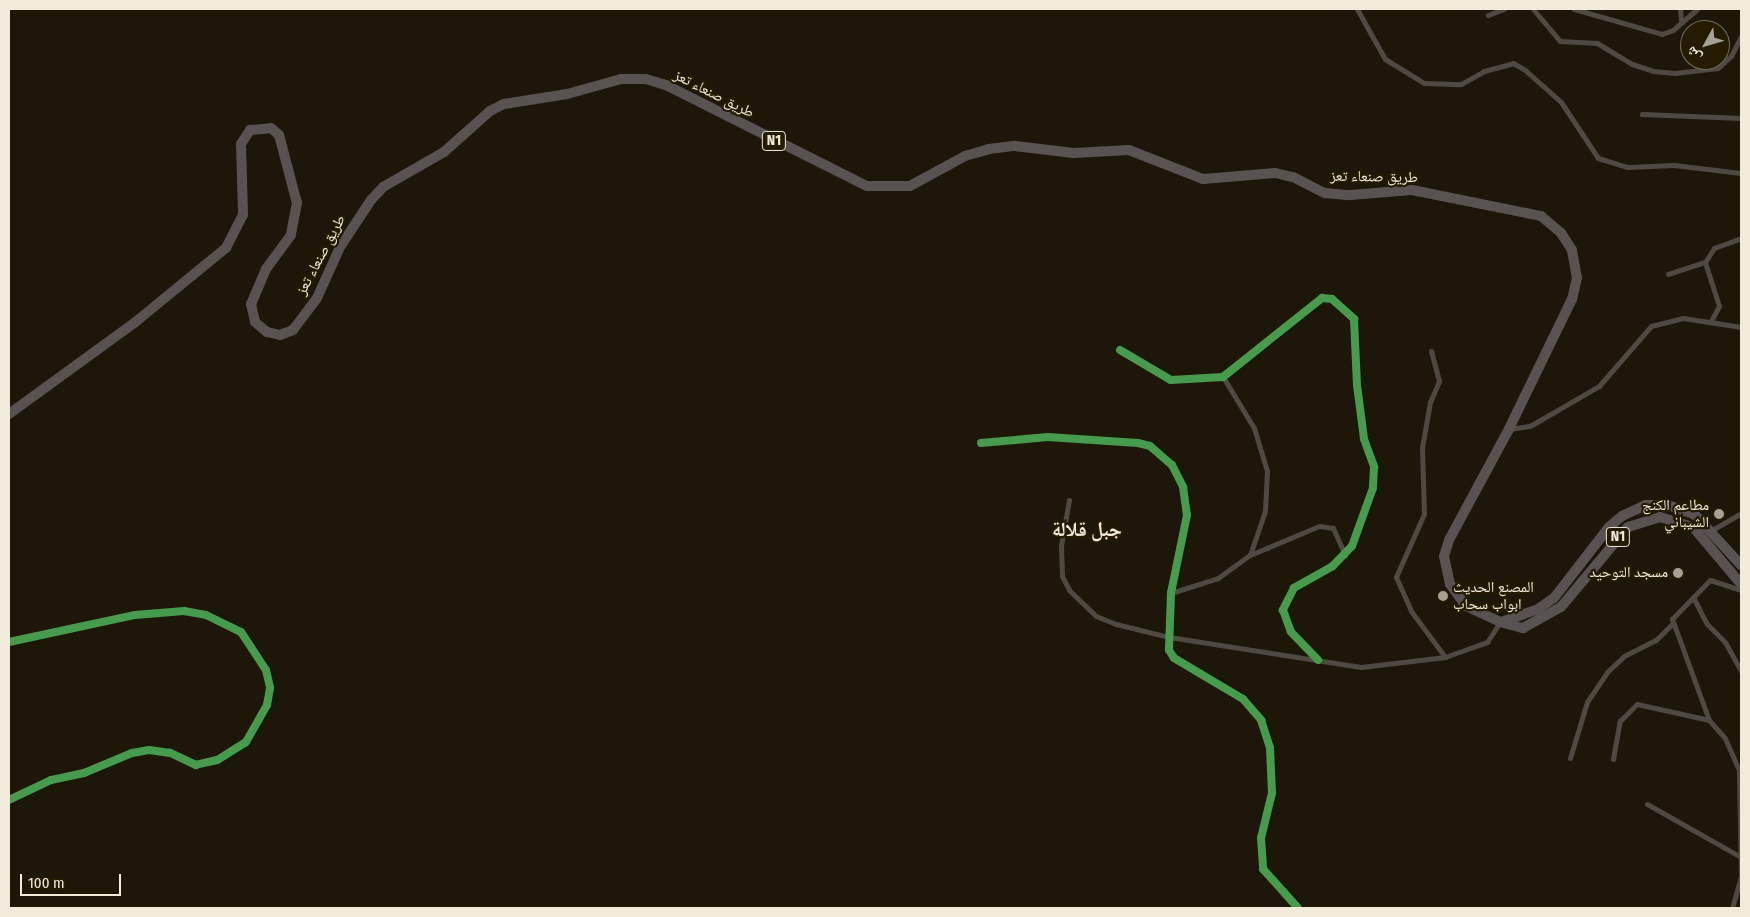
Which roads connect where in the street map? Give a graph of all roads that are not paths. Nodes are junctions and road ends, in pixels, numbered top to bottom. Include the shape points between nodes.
1 (1357, 9) edge
2 (1504, 9) edge
3 (1533, 9) edge
4 (1574, 9) edge
5 (1680, 9) edge
6 (1697, 9) edge
7 (1488, 15) dead end
8 (1682, 20) joint
9 (1680, 22) edge
10 (1741, 36) edge
11 (1642, 114) dead end
12 (1741, 118) edge
13 (1741, 173) edge
14 (1741, 238) edge
15 (1705, 262) junction
16 (1668, 274) dead end
17 (1711, 321) junction
18 (1741, 327) edge
19 (1120, 350) dead end
20 (1431, 351) dead end
21 (1223, 377) junction
22 (9, 413) edge
23 (1509, 429) junction
24 (981, 443) dead end
25 (1069, 500) dead end
26 (1741, 513) edge
27 (1712, 530) junction
28 (1250, 555) junction
29 (1344, 555) junction
30 (1741, 565) edge
31 (1741, 584) edge
32 (1741, 590) edge
33 (1171, 593) junction
34 (1694, 596) junction
35 (1500, 622) junction
36 (1672, 624) junction
37 (1169, 637) junction
38 (9, 642) edge
39 (1445, 656) junction
40 (1318, 660) junction
41 (1741, 671) edge
42 (1709, 720) junction
43 (1570, 758) dead end
44 (1613, 759) dead end
45 (9, 800) edge
46 (1647, 804) dead end
47 (1740, 836) edge
48 (1739, 856) junction
49 (1298, 908) edge
50 (1732, 908) edge

1 - 13 street via 1385,59 1424,84 1461,84 1484,71 1513,63 1561,102 1598,158 1628,167 1674,165
2 - 7 street
3 - 10 street via 1560,41 1597,43 1632,64 1665,72 1718,68 1731,56
4 - 9 street via 1662,34 1673,30
5 - 8 street
6 - 8 street
11 - 12 street
14 - 15 street via 1714,248
15 - 16 street
15 - 17 street via 1718,306
17 - 18 street
17 - 23 street via 1683,318 1651,326 1598,386 1530,426
19 - 21 street via 1171,380
20 - 39 street via 1439,381 1430,402 1422,448 1424,514 1396,577 1411,611
21 - 28 street via 1254,428 1267,470 1265,510
21 - 29 street via 1322,298 1332,299 1354,320 1364,439 1375,478 1352,546
22 - 23 highway, طريق صنعاء تعز / N1 via 133,324 226,248 243,215 241,144 250,130 270,128 280,135 287,152 297,203 291,235 266,269 251,304 255,322 267,332 280,335 293,330 317,298 340,247 370,200 383,188 444,152 490,111 504,104 567,94 622,79 646,79 666,85 867,186 910,186 965,156 989,149 1015,146 1074,153 1129,150 1203,179 1275,173 1293,177 1325,193 1350,195 1412,190 1541,216 1562,233 1572,250 1577,278 1563,320
23 - 35 highway, طريق صنعاء تعز / N1 via 1449,540 1444,556 1446,571 1457,596 1466,606
24 - 33 street via 1048,438 1121,442 1150,446 1163,455 1179,476 1186,500
25 - 37 street via 1061,546 1062,576 1069,590 1096,616
26 - 27 street
27 - 30 highway, N1
27 - 35 highway, N1 via 1696,515 1668,505 1632,510 1609,527 1554,598 1538,609
28 - 29 street via 1327,525 1339,535
28 - 33 street via 1218,578
29 - 40 street via 1333,566 1294,588 1285,603 1284,616 1290,632
31 - 35 highway, طريق صنعاء تعز / N1 via 1693,527 1675,519 1648,519 1619,535 1561,606 1542,621 1523,628
32 - 34 street via 1715,580
33 - 37 street
34 - 36 street via 1676,614
34 - 41 street via 1707,624 1725,642
35 - 39 street via 1487,642
36 - 42 street via 1686,652
36 - 43 street via 1656,640 1624,656 1607,672 1587,702
37 - 40 street
37 - 49 street via 1174,658 1227,687 1255,710 1261,720 1270,748 1272,793 1261,838 1263,869
38 - 45 street via 135,616 184,611 206,614 241,632 266,670 270,688 267,705 246,742 217,760 196,765 170,753 149,750 132,753 84,773 51,780
39 - 40 street via 1361,667
42 - 44 street via 1637,704 1620,721
42 - 47 street via 1725,738 1739,770
46 - 48 street
47 - 48 street
48 - 50 street via 1740,886

